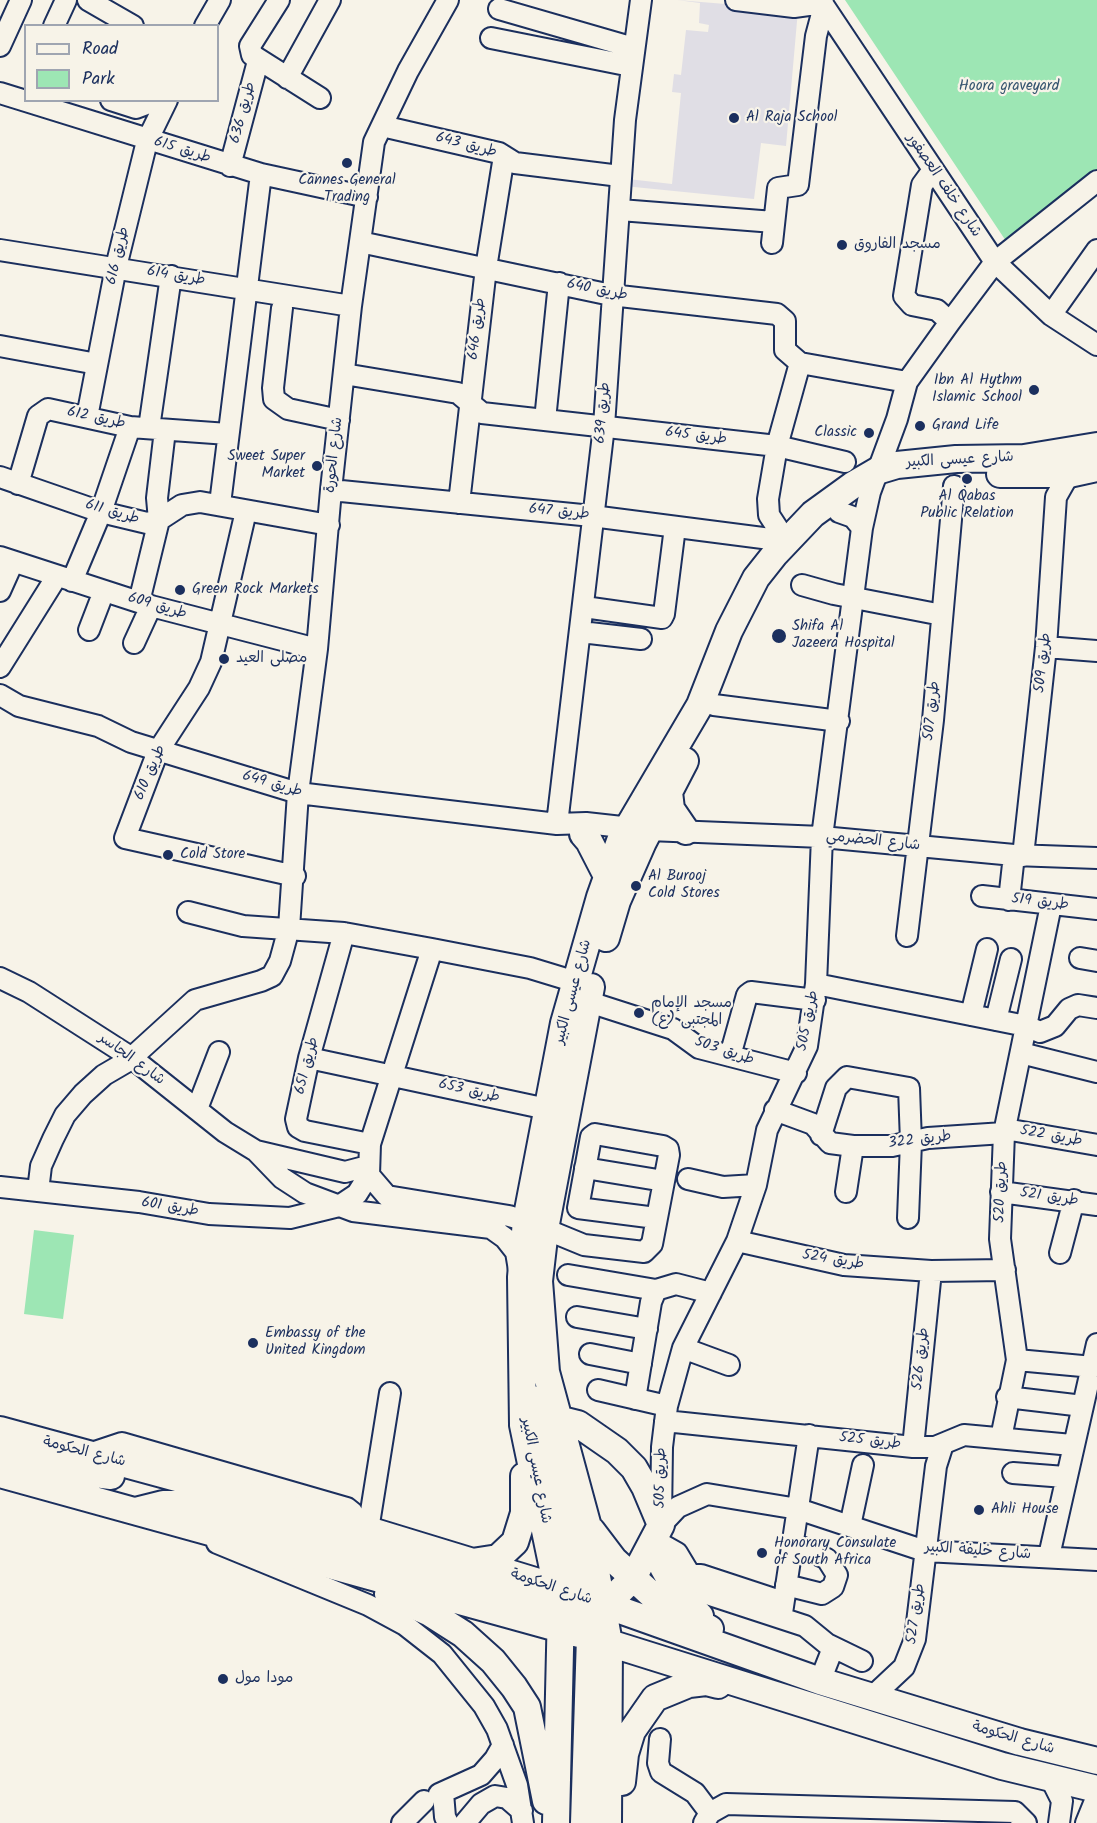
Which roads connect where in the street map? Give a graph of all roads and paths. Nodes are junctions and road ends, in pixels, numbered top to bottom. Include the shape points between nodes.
1 (66, 0) edge
2 (88, 0) edge
3 (219, 0) edge
4 (279, 0) edge
5 (330, 0) edge
6 (448, 0) edge
7 (640, 0) edge
8 (736, 0) edge
9 (12, 3) edge
10 (822, 3) edge
11 (499, 9) dead end
12 (55, 24) edge
13 (130, 24) edge
14 (206, 24) edge
15 (490, 38) dead end
16 (0, 46) edge
17 (633, 57) junction
18 (258, 61) junction
19 (287, 78) junction
20 (0, 93) edge
21 (320, 98) dead end
22 (24, 101) edge
23 (28, 102) edge
24 (117, 102) edge
25 (146, 102) edge
26 (166, 102) edge
27 (382, 126) junction
28 (147, 141) junction
29 (504, 156) junction
30 (230, 166) junction
31 (933, 170) junction
32 (261, 174) junction
33 (620, 176) junction
34 (1096, 183) edge
35 (366, 197) junction
36 (620, 210) junction
37 (774, 222) junction
38 (360, 242) junction
39 (772, 243) dead end
40 (0, 250) edge
41 (1097, 250) edge
42 (995, 262) junction
43 (116, 267) junction
44 (486, 268) junction
45 (171, 276) junction
46 (559, 283) junction
47 (248, 288) junction
48 (611, 295) junction
49 (351, 306) junction
50 (282, 308) dead end
51 (1050, 315) junction
52 (950, 322) junction
53 (1097, 345) edge
54 (0, 346) edge
55 (800, 363) junction
56 (97, 364) junction
57 (344, 374) junction
58 (907, 382) junction
59 (469, 403) junction
60 (87, 417) junction
61 (339, 420) junction
62 (545, 420) junction
63 (604, 426) junction
64 (148, 428) junction
65 (228, 434) junction
66 (1097, 446) edge
67 (777, 447) junction
68 (845, 462) dead end
69 (1097, 468) edge
70 (1069, 474) junction
71 (1097, 479) edge
72 (9, 481) edge
73 (874, 482) junction
74 (954, 486) dead end
75 (331, 490) junction
76 (459, 503) junction
77 (219, 504) junction
78 (246, 511) junction
79 (101, 512) junction
80 (839, 512) junction
81 (592, 516) junction
82 (159, 520) junction
83 (329, 525) junction
84 (675, 527) junction
85 (862, 528) junction
86 (791, 548) junction
87 (6, 560) edge
88 (64, 578) junction
89 (802, 585) dead end
90 (0, 591) edge
91 (104, 591) junction
92 (855, 597) junction
93 (145, 604) junction
94 (584, 607) junction
95 (942, 615) junction
96 (221, 625) junction
97 (90, 630) dead end
98 (581, 632) junction
99 (641, 639) dead end
100 (134, 643) dead end
101 (1046, 647) junction
102 (317, 649) junction
103 (1097, 651) edge
104 (0, 667) edge
105 (0, 695) edge
106 (707, 702) junction
107 (839, 721) junction
108 (158, 751) junction
109 (669, 792) junction
110 (298, 794) junction
111 (557, 824) junction
112 (686, 831) junction
113 (583, 834) junction
114 (634, 835) junction
115 (822, 837) junction
116 (916, 846) junction
117 (1018, 856) junction
118 (1097, 858) edge
119 (295, 876) junction
120 (607, 876) junction
121 (982, 896) dead end
122 (1009, 900) junction
123 (1051, 904) junction
124 (1097, 909) edge
125 (188, 912) dead end
126 (289, 928) junction
127 (344, 933) junction
128 (908, 936) dead end
129 (432, 949) junction
130 (987, 949) dead end
131 (1011, 959) dead end
132 (0, 978) edge
133 (581, 992) junction
134 (816, 992) junction
135 (1097, 1008) edge
136 (971, 1015) junction
137 (996, 1020) junction
138 (1026, 1026) junction
139 (219, 1052) dead end
140 (1022, 1053) junction
141 (729, 1056) junction
142 (132, 1058) junction
143 (309, 1058) junction
144 (1097, 1072) edge
145 (796, 1073) junction
146 (391, 1074) junction
147 (197, 1109) junction
148 (547, 1109) junction
149 (775, 1110) junction
150 (1004, 1131) junction
151 (821, 1135) junction
152 (910, 1142) junction
153 (370, 1144) junction
154 (1097, 1145) edge
155 (853, 1146) junction
156 (256, 1151) junction
157 (585, 1168) junction
158 (369, 1170) junction
159 (688, 1179) dead end
160 (664, 1181) junction
161 (756, 1185) junction
162 (0, 1187) edge
163 (38, 1191) junction
164 (1001, 1191) junction
165 (846, 1192) dead end
166 (1074, 1200) junction
167 (1097, 1205) edge
168 (339, 1206) junction
169 (656, 1218) junction
170 (908, 1218) dead end
171 (536, 1225) junction
172 (737, 1241) junction
173 (1060, 1253) dead end
174 (1005, 1269) junction
175 (931, 1272) junction
176 (568, 1275) dead end
177 (521, 1276) junction
178 (656, 1290) junction
179 (711, 1293) junction
180 (577, 1317) dead end
181 (647, 1329) junction
182 (683, 1348) junction
183 (590, 1354) dead end
184 (1096, 1355) edge
185 (1017, 1359) junction
186 (641, 1364) junction
187 (729, 1365) dead end
188 (524, 1384) junction
189 (598, 1390) dead end
190 (390, 1393) dead end
191 (1007, 1397) junction
192 (635, 1399) junction
193 (1083, 1406) junction
194 (666, 1414) junction
195 (558, 1419) junction
196 (523, 1425) junction
197 (0, 1430) edge
198 (809, 1435) junction
199 (1001, 1438) junction
200 (943, 1444) junction
201 (1072, 1445) junction
202 (914, 1447) junction
203 (0, 1452) edge
204 (86, 1455) junction
205 (863, 1465) dead end
206 (156, 1471) junction
207 (1013, 1473) dead end
208 (0, 1474) edge
209 (1065, 1477) junction
210 (798, 1509) junction
211 (133, 1512) junction
212 (171, 1522) junction
213 (850, 1526) junction
214 (588, 1527) junction
215 (360, 1528) junction
216 (658, 1533) junction
217 (793, 1543) junction
218 (925, 1551) junction
219 (1048, 1556) junction
220 (1097, 1560) edge
221 (472, 1562) junction
222 (332, 1566) junction
223 (633, 1578) junction
224 (783, 1602) junction
225 (576, 1607) junction
226 (713, 1630) junction
227 (600, 1640) junction
228 (833, 1648) junction
229 (748, 1658) junction
230 (862, 1661) dead end
231 (820, 1681) junction
232 (872, 1697) junction
233 (813, 1706) junction
234 (660, 1739) dead end
235 (503, 1745) junction
236 (1097, 1761) edge
237 (1051, 1779) junction
238 (1097, 1789) edge
239 (441, 1793) junction
240 (1097, 1796) edge
241 (471, 1816) edge
242 (522, 1817) edge
243 (707, 1818) edge
244 (402, 1823) edge
245 (448, 1823) edge
246 (550, 1823) edge
247 (556, 1823) edge
248 (600, 1823) edge
249 (1026, 1823) edge
250 (1059, 1823) edge
251 (1086, 1823) edge

1 - 12 street
2 - 13 street
3 - 14 street
4 - 18 street, طريق 636 via 249,46
5 - 19 street
6 - 27 street, شارع الحورة
7 - 17 street, طريق 639
8 - 10 street via 794,6
9 - 16 street
10 - 31 street, شارع خلف العصفور
10 - 37 street via 798,184 778,188
11 - 17 street
15 - 17 street
17 - 33 street, طريق 639
18 - 19 street, طريق 636
18 - 30 street, طريق 636
19 - 21 street, طريق 636
20 - 22 street, طريق 615
23 - 28 street, طريق 615
24 - 25 street via 136,108
26 - 28 street, طريق 616
27 - 29 street, طريق 643
27 - 35 street, شارع الحورة via 374,142
28 - 30 street, طريق 615
28 - 43 street, طريق 616
29 - 33 street, طريق 643 via 515,163
29 - 44 street, طريق 646
30 - 32 street, طريق 615
31 - 42 street, شارع خلف العصفور
31 - 52 street via 922,185 904,296 912,305 937,310
32 - 35 street, طريق 615
32 - 47 street
33 - 36 street, طريق 639
34 - 42 street
35 - 38 street, شارع الحورة
36 - 37 street
36 - 48 street, طريق 639
37 - 39 street
38 - 44 street, طريق 640
38 - 49 street, شارع الحورة
40 - 43 street, طريق 614
41 - 51 street
42 - 51 street, شارع خلف العصفور
42 - 52 street
43 - 45 street, طريق 614
43 - 56 street, طريق 616
44 - 46 street, طريق 640
44 - 59 street, طريق 646
45 - 47 street, طريق 614
45 - 64 street
46 - 48 street, طريق 640
46 - 62 street
47 - 49 street, طريق 614
47 - 65 street
48 - 55 street, طريق 640 via 777,314 784,321 785,350
48 - 63 street, طريق 639
49 - 57 street, شارع الحورة
50 - 61 street via 274,399 288,409
51 - 53 street, شارع خلف العصفور
52 - 58 street
54 - 56 street
55 - 58 street
55 - 67 street
56 - 60 street, طريق 616
57 - 59 street, طريق 645 via 458,393
57 - 61 street, شارع الحورة
58 - 73 street, طريق 505
59 - 62 street, طريق 645 via 482,413
59 - 76 street, طريق 646
60 - 64 street, طريق 612
60 - 72 street, طريق 612 via 42,411
61 - 75 street, شارع الحورة
62 - 63 street, طريق 645
63 - 67 street, طريق 645
63 - 81 street, طريق 639
64 - 65 street, طريق 612
64 - 79 street
64 - 82 street
65 - 77 street
66 - 73 main road, شارع عيسى الكبير via 1024,458 908,463
67 - 68 street, طريق 645
67 - 86 street via 768,507 773,523
69 - 70 main road, شارع عيسى الكبير
70 - 71 main road
70 - 73 main road, شارع عيسى الكبير via 956,474
70 - 101 street, طريق 509 via 1056,497
72 - 79 street, طريق 611
73 - 80 main road, شارع عيسى الكبير
73 - 85 street, طريق 505
73 - 86 main road, شارع عيسى الكبير via 829,502
74 - 95 street, طريق 507
75 - 76 street, طريق 647
75 - 83 street, شارع الحورة
76 - 81 street, طريق 647
77 - 78 street, طريق 611
77 - 82 street, طريق 611 via 200,502 182,506
78 - 83 street, طريق 611
78 - 96 street, طريق 610
79 - 82 street, طريق 611 via 147,523
79 - 88 street
80 - 85 street via 852,517
80 - 86 main road, شارع عيسى الكبير
81 - 84 street, طريق 647
81 - 94 street, طريق 639
82 - 93 street
83 - 102 street, شارع الحورة
84 - 86 street, طريق 647
84 - 94 street via 662,618
85 - 92 street, طريق 505
86 - 106 main road, شارع عيسى الكبير via 750,611
87 - 88 street, طريق 609
87 - 90 street
88 - 91 street, طريق 609
88 - 104 street
89 - 92 street
91 - 93 street, طريق 609
91 - 97 street
92 - 95 street
92 - 107 street, طريق 505
93 - 96 street, طريق 609
93 - 100 street
94 - 98 street, طريق 639
95 - 116 street, طريق 507
96 - 102 street, طريق 609
96 - 108 street, طريق 610 via 202,681
98 - 99 street
98 - 111 street, طريق 639
101 - 103 street
101 - 117 street, طريق 509
102 - 110 street, شارع الحورة
105 - 108 street, طريق 649 via 19,706 98,726
106 - 107 street
106 - 109 main road, شارع عيسى الكبير
106 - 114 main road, شارع عيسى الكبير
107 - 115 street, طريق 505
108 - 110 street, طريق 649
108 - 119 street, طريق 610 via 125,838
109 - 112 main road via 670,809
109 - 114 main road, شارع عيسى الكبير
110 - 111 street, طريق 649
110 - 119 street, شارع الحورة
111 - 113 street, طريق 649
111 - 114 street, طريق 649 via 586,823
112 - 114 street, شارع الحضرمي
112 - 115 street, شارع الحضرمي
113 - 114 street, طريق 649
113 - 120 main road
114 - 120 main road, شارع عيسى الكبير
114 - 133 main road, شارع عيسى الكبير via 617,901
115 - 116 street, شارع الحضرمي
115 - 134 street, طريق 505
116 - 117 street, شارع الحضرمي
116 - 128 street, طريق 507
117 - 118 street, شارع الحضرمي
117 - 122 street, طريق 509
119 - 126 street, شارع الحورة
120 - 133 main road, شارع عيسى الكبير
121 - 122 street, طريق 519
122 - 123 street, طريق 519
123 - 124 street, طريق 519
123 - 138 street, طريق 520
125 - 126 street via 243,926
126 - 127 street
126 - 142 street via 272,976 195,1000
127 - 129 street
127 - 143 street, طريق 651
129 - 133 street via 530,968
129 - 146 street
130 - 136 street
131 - 137 street
132 - 142 street, شارع الجاسر via 29,992
133 - 141 street, طريق 503 via 673,1029 699,1048
133 - 148 main road, شارع عيسى الكبير via 564,1023
133 - 171 main road, شارع عيسى الكبير
134 - 136 street
134 - 141 street via 747,994
134 - 145 street, طريق 505 via 807,1046
135 - 138 street via 1078,1005 1069,1009 1048,1031
136 - 137 street
137 - 138 street
138 - 140 street, طريق 520
139 - 147 street
140 - 144 street
140 - 150 street, طريق 520
141 - 145 street, طريق 503
142 - 147 street, شارع الجاسر
142 - 163 street via 104,1075 65,1115 41,1166
143 - 146 street, طريق 653
143 - 153 street, طريق 651 via 296,1119 298,1127
145 - 149 street, طريق 505
146 - 148 street, طريق 653
146 - 153 street
147 - 156 street, شارع الجاسر
148 - 171 main road, شارع عيسى الكبير
149 - 151 street, طريق 322 via 813,1124
149 - 161 street, طريق 505 via 762,1146
150 - 152 street, طريق 322
150 - 154 street, طريق 522
150 - 164 street, طريق 520
151 - 152 street via 836,1088 847,1077 909,1088
151 - 155 street, طريق 322 via 830,1143
152 - 155 street, طريق 322
152 - 170 street
153 - 158 street
155 - 165 street
156 - 158 street via 345,1172
156 - 168 street via 282,1178 305,1193
157 - 160 street
157 - 160 street via 591,1137 596,1134 668,1149
157 - 169 street via 578,1208
158 - 168 street via 357,1194
158 - 171 street via 387,1196 399,1200 509,1216
159 - 161 street via 723,1187
160 - 169 street
161 - 172 street, طريق 505
162 - 163 street, طريق 601
163 - 168 street, طريق 601 via 268,1218 311,1215
164 - 166 street, طريق 521
164 - 174 street, طريق 520 via 1000,1239
166 - 167 street, طريق 521
166 - 173 street
168 - 177 street via 374,1215 490,1228 516,1252
169 - 171 street via 652,1244 644,1252 584,1245
171 - 177 main road, شارع عيسى الكبير
171 - 195 main road, شارع عيسى الكبير via 542,1254 539,1281 546,1372
172 - 175 street, طريق 524 via 844,1265
172 - 179 street, طريق 505
174 - 175 street, طريق 524
174 - 185 street, طريق 520
175 - 202 street, طريق 526
176 - 178 street
177 - 188 main road, شارع عيسى الكبير
178 - 179 street via 675,1284
178 - 181 street
179 - 182 street, طريق 505
180 - 181 street
181 - 186 street
182 - 187 street
182 - 194 street, طريق 505
183 - 186 street
184 - 185 street
184 - 193 street
185 - 191 street
186 - 192 street
188 - 196 main road, شارع عيسى الكبير
188 - 225 main road via 542,1426
189 - 192 street, طريق 525
190 - 215 street
191 - 193 street
191 - 199 street
192 - 194 street, طريق 525
193 - 201 street
194 - 198 street, طريق 525
194 - 216 street, طريق 505
195 - 214 main road, شارع عيسى الكبير
195 - 216 main road via 634,1484
196 - 221 main road via 524,1513 514,1542 498,1558
196 - 225 main road, شارع عيسى الكبير
197 - 204 main road, شارع الحكومة
198 - 202 street, طريق 525
198 - 210 street
199 - 200 street, طريق 525 via 964,1435
199 - 201 street, طريق 525
200 - 202 street, طريق 525
200 - 218 street, طريق 527 via 936,1466
201 - 209 street
203 - 206 main road via 63,1470 103,1475
204 - 206 main road, شارع الحكومة
204 - 215 street via 122,1443 347,1508
205 - 213 street
206 - 215 main road, شارع الحكومة
207 - 209 street
208 - 211 main road, شارع الحكومة
209 - 219 street
210 - 213 street, شارع خليفة الكبير
210 - 216 street, شارع خليفة الكبير via 706,1494 678,1507
210 - 217 street
211 - 212 main road, شارع الحكومة
211 - 225 main road via 164,1504 198,1503 424,1570
212 - 222 main road, شارع الحكومة
212 - 235 street via 368,1605 405,1625 442,1654 484,1706
213 - 218 street, شارع خليفة الكبير
214 - 223 main road
214 - 225 main road, شارع عيسى الكبير
215 - 221 main road, شارع الحكومة
216 - 223 main road
216 - 224 street via 677,1553 695,1590
216 - 226 main road via 663,1567 676,1590
217 - 224 street
217 - 224 street via 827,1558 837,1575 833,1587 822,1594
218 - 219 street, شارع خليفة الكبير
218 - 232 street, طريق 527 via 911,1654 904,1667
219 - 220 street, شارع خليفة الكبير
221 - 225 main road, شارع الحكومة
222 - 225 main road, شارع الحكومة
222 - 246 main road via 430,1613 463,1634 493,1661 527,1707
223 - 225 main road
223 - 226 main road via 678,1613
224 - 228 street
225 - 227 main road
225 - 229 main road, شارع الحكومة
225 - 247 main road, شارع عيسى الكبير
226 - 229 main road
227 - 233 main road, شارع الحكومة
227 - 248 main road
228 - 230 street
228 - 231 street
229 - 231 main road, شارع الحكومة
231 - 232 main road, شارع الحكومة
232 - 236 main road, شارع الحكومة
233 - 237 main road, شارع الحكومة
233 - 248 main road via 706,1682 665,1692 648,1707 632,1731 621,1787
234 - 243 street via 661,1772 695,1792
235 - 239 street via 481,1775
235 - 242 street via 518,1785
237 - 238 main road, شارع الحكومة
237 - 250 street via 1062,1801
239 - 241 street via 474,1798
239 - 244 street
239 - 245 street
240 - 251 street
241 - 242 street via 487,1800 501,1796
243 - 249 street via 726,1804 1015,1812

